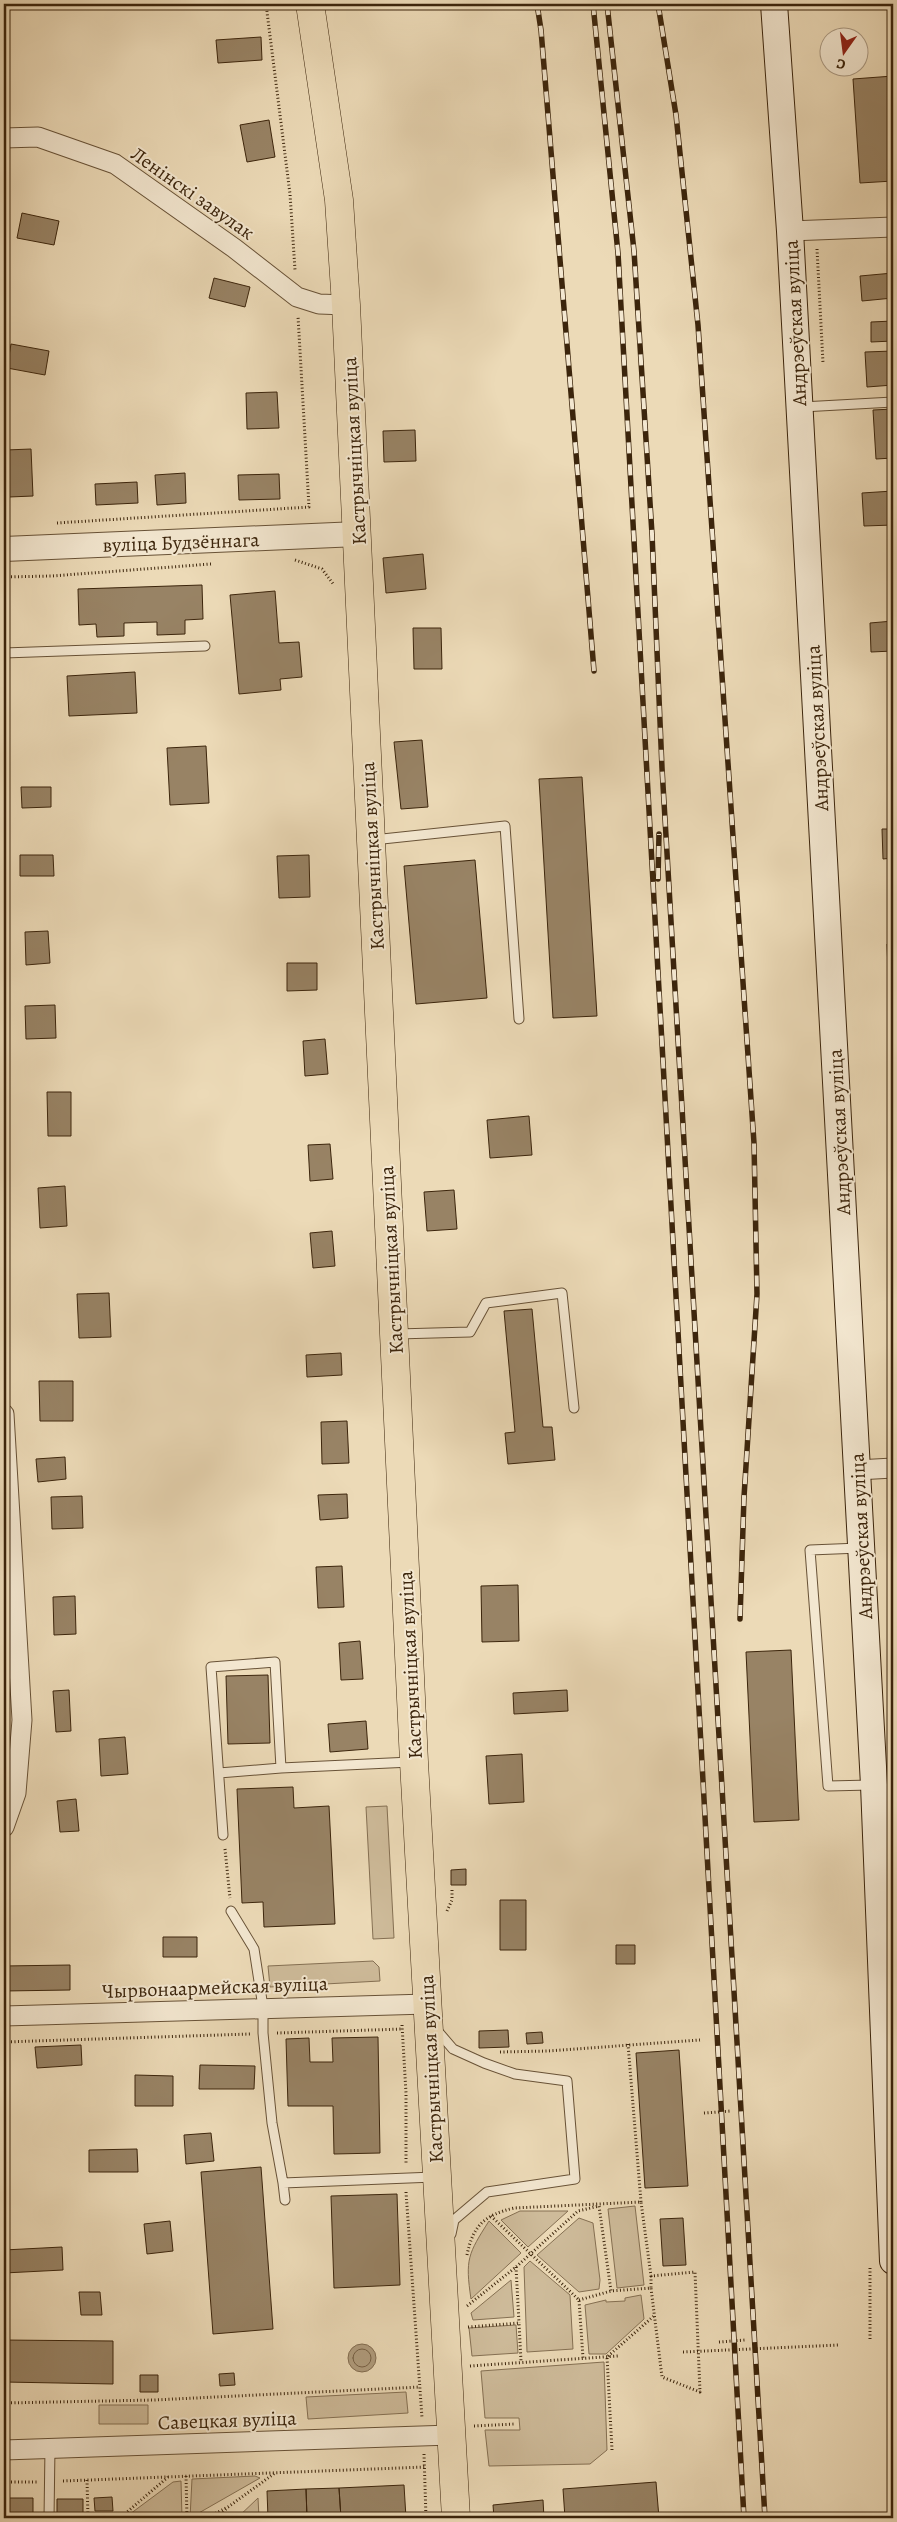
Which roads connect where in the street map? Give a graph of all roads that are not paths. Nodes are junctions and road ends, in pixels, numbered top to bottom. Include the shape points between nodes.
1 (310, 4) edge
2 (774, 4) edge
3 (4, 138) edge
4 (893, 227) edge
5 (790, 231) junction
6 (346, 305) junction
7 (893, 402) edge
8 (800, 407) junction
9 (358, 534) junction
10 (4, 548) edge
11 (205, 646) dead end
12 (4, 653) edge
13 (371, 841) junction
14 (519, 1019) dead end
15 (394, 1334) junction
16 (574, 1408) dead end
17 (4, 1414) edge
18 (893, 1468) edge
19 (857, 1470) junction
20 (861, 1548) junction
21 (414, 1762) junction
22 (281, 1768) junction
23 (219, 1773) junction
24 (874, 1785) junction
25 (4, 1827) edge
26 (224, 1835) road end
27 (231, 1911) road end
28 (263, 2007) junction
29 (4, 2016) edge
30 (417, 2017) junction
31 (437, 2177) junction
32 (892, 2178) edge
33 (283, 2183) junction
34 (285, 2200) dead end
35 (893, 2259) edge
36 (442, 2271) junction
37 (461, 2435) junction
38 (50, 2448) junction
39 (4, 2450) edge
40 (49, 2518) edge
41 (456, 2518) edge

1 - 6 main road, Кастрычніцкая вуліца via 339,200
2 - 5 main road, Андрэеўская вуліца
3 - 6 street, Ленінскі завулак via 38,137 115,164 297,297 320,304
4 - 5 street
5 - 8 main road, Андрэеўская вуліца
6 - 9 main road, Кастрычніцкая вуліца
7 - 8 lane
8 - 19 main road, Андрэеўская вуліца
9 - 10 street, вуліца Будзённага
9 - 13 main road, Кастрычніцкая вуліца
11 - 12 lane
13 - 14 lane via 505,826
13 - 15 main road, Кастрычніцкая вуліца
15 - 16 lane via 470,1332 486,1303 562,1293
15 - 21 main road, Кастрычніцкая вуліца
17 - 25 street via 22,1720 16,1793
18 - 19 street
19 - 20 main road, Андрэеўская вуліца
20 - 24 main road, Андрэеўская вуліца
20 - 24 lane via 810,1550 828,1786
21 - 22 lane
21 - 30 main road, Кастрычніцкая вуліца
22 - 23 lane
22 - 23 lane via 275,1662 256,1663 211,1667
23 - 26 lane
24 - 32 main road, Андрэеўская вуліца
27 - 28 lane via 254,1949
28 - 29 street, Чырвонаармейская вуліца
28 - 30 street, Чырвонаармейская вуліца
28 - 33 lane via 272,2124
30 - 31 main road, Кастрычніцкая вуліца
30 - 36 lane via 452,2049 515,2074 567,2081 575,2179 487,2192 454,2220
31 - 33 lane
31 - 36 main road, Кастрычніцкая вуліца
32 - 35 main road, Андрэеўская вуліца
33 - 34 lane
36 - 37 main road, Кастрычніцкая вуліца
37 - 38 street, Савецкая вуліца
37 - 41 main road, Кастрычніцкая вуліца via 454,2482
38 - 39 street, Савецкая вуліца
38 - 40 lane

